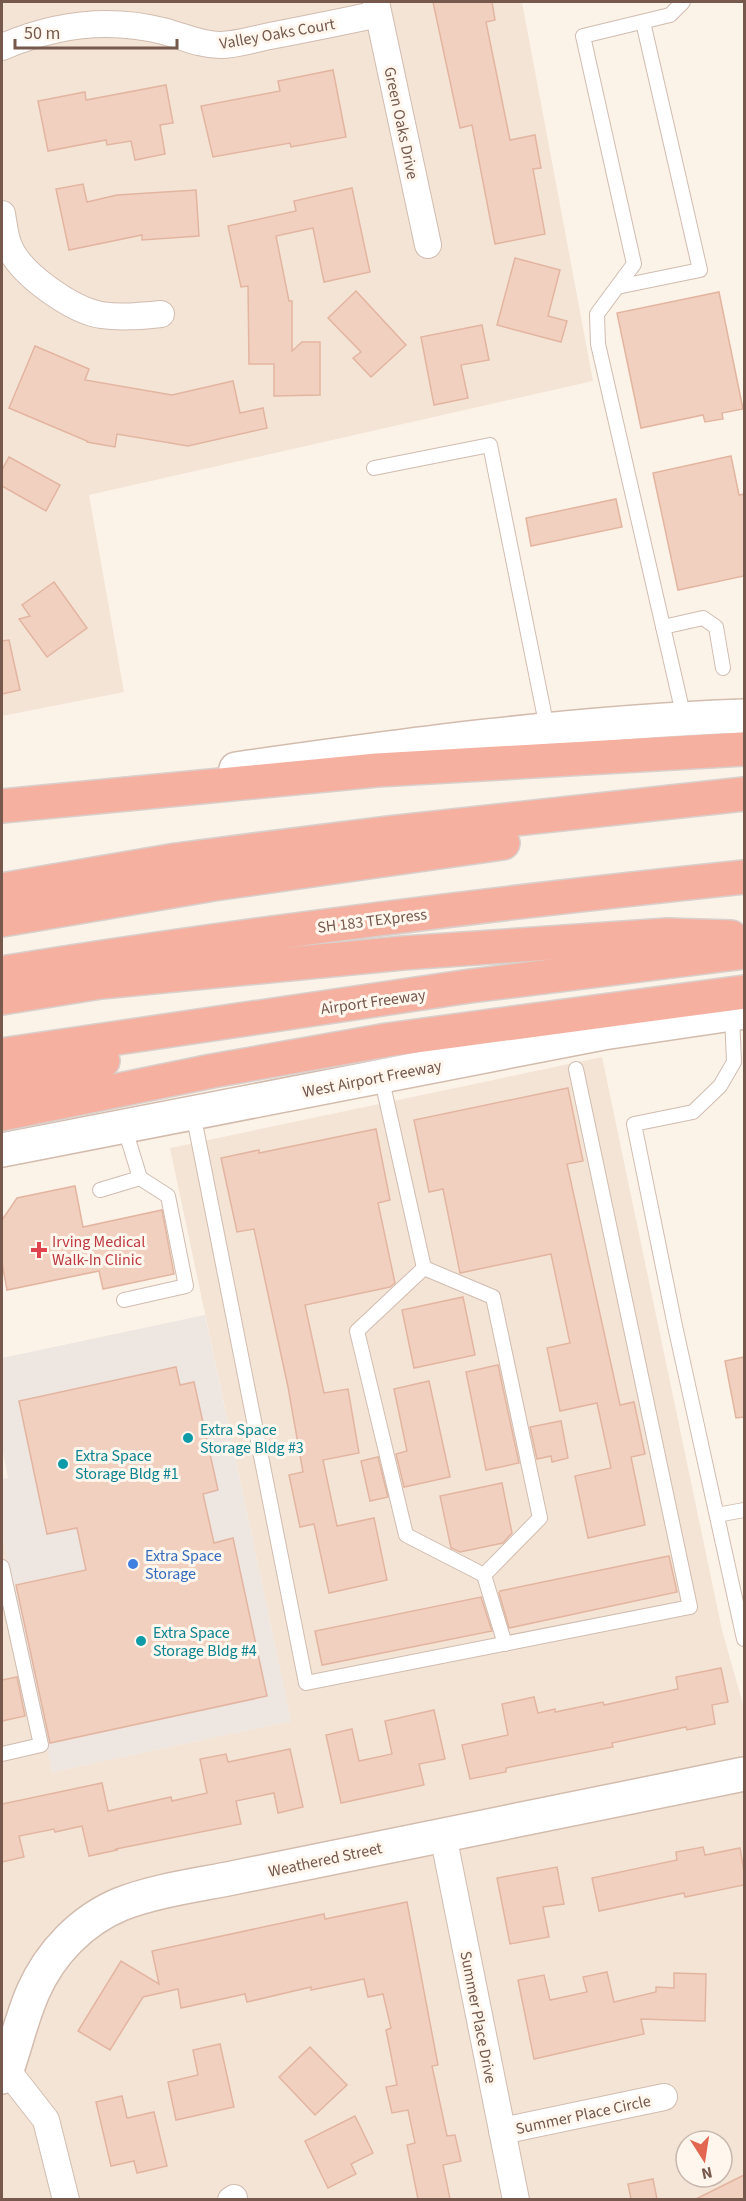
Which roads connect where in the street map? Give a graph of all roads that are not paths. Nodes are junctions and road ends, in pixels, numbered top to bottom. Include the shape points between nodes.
1 (682, 2) edge
2 (377, 8) edge
3 (643, 22) junction
4 (2, 47) edge
5 (2, 214) edge
6 (428, 245) dead end
7 (617, 287) junction
8 (161, 315) dead end
9 (374, 468) dead end
10 (663, 627) junction
11 (723, 668) dead end
12 (744, 716) edge
13 (684, 718) junction
14 (547, 728) junction
15 (744, 749) edge
16 (744, 794) edge
17 (672, 802) junction
18 (2, 806) edge
19 (744, 857) edge
20 (744, 877) edge
21 (2, 890) edge
22 (2, 920) edge
23 (744, 937) edge
24 (744, 952) edge
25 (2, 953) edge
26 (2, 973) edge
27 (2, 998) edge
28 (740, 1006) edge
29 (224, 1023) junction
30 (2, 1055) edge
31 (576, 1069) dead end
32 (381, 1076) junction
33 (2, 1082) edge
34 (193, 1113) junction
35 (2, 1114) edge
36 (124, 1126) junction
37 (2, 1150) edge
38 (140, 1178) junction
39 (100, 1190) dead end
40 (424, 1268) junction
41 (124, 1300) dead end
42 (744, 1510) edge
43 (717, 1515) junction
44 (2, 1567) edge
45 (484, 1575) junction
46 (744, 1639) edge
47 (505, 1644) junction
48 (2, 1754) edge
49 (744, 1774) edge
50 (443, 1835) junction
51 (4, 2073) edge
52 (664, 2097) dead end
53 (502, 2132) junction
54 (66, 2199) edge
55 (516, 2199) edge

1 - 3 lane via 670,15
2 - 4 street, Valley Oaks Court via 224,45 197,43 141,26 95,23 26,36
2 - 6 street, Green Oaks Drive
3 - 7 lane via 584,36 634,264
3 - 7 lane via 700,270
5 - 8 street via 15,258 45,286 83,310 100,315
7 - 10 lane via 597,314 598,344
9 - 14 lane via 490,445
10 - 11 lane via 704,618 716,627
10 - 13 lane
12 - 13 main road
13 - 14 main road
14 - 18 main road via 99,788
15 - 18 highway via 377,770
16 - 17 highway
17 - 21 highway via 177,860
17 - 22 highway via 576,834 214,884
19 - 25 highway, SH 183 TEXpress via 411,894
20 - 26 highway, SH 183 TEXpress via 544,898
23 - 27 highway via 667,935 403,953 101,982
24 - 29 highway, Airport Freeway via 470,986
28 - 32 main road, West Airport Freeway
28 - 35 highway via 387,1040
28 - 43 lane via 734,1062 720,1086 693,1112 634,1124
29 - 30 highway, Airport Freeway
29 - 33 highway via 173,1046
31 - 47 lane via 690,1607
32 - 34 main road, West Airport Freeway
32 - 40 lane
34 - 36 main road, West Airport Freeway
34 - 47 lane via 306,1683
36 - 37 main road, West Airport Freeway
36 - 38 lane
38 - 39 lane
38 - 41 lane via 168,1196 186,1286
40 - 45 lane via 493,1297 540,1518
40 - 45 lane via 357,1331 406,1535
42 - 43 lane
43 - 46 lane
44 - 48 lane via 41,1745
45 - 47 lane
49 - 50 main road, Weathered Street
50 - 51 main road, Weathered Street via 121,1904 81,1927 52,1957 33,1992
50 - 53 street, Summer Place Drive
51 - 54 street via 46,2120
52 - 53 street, Summer Place Circle
53 - 55 street, Summer Place Drive

